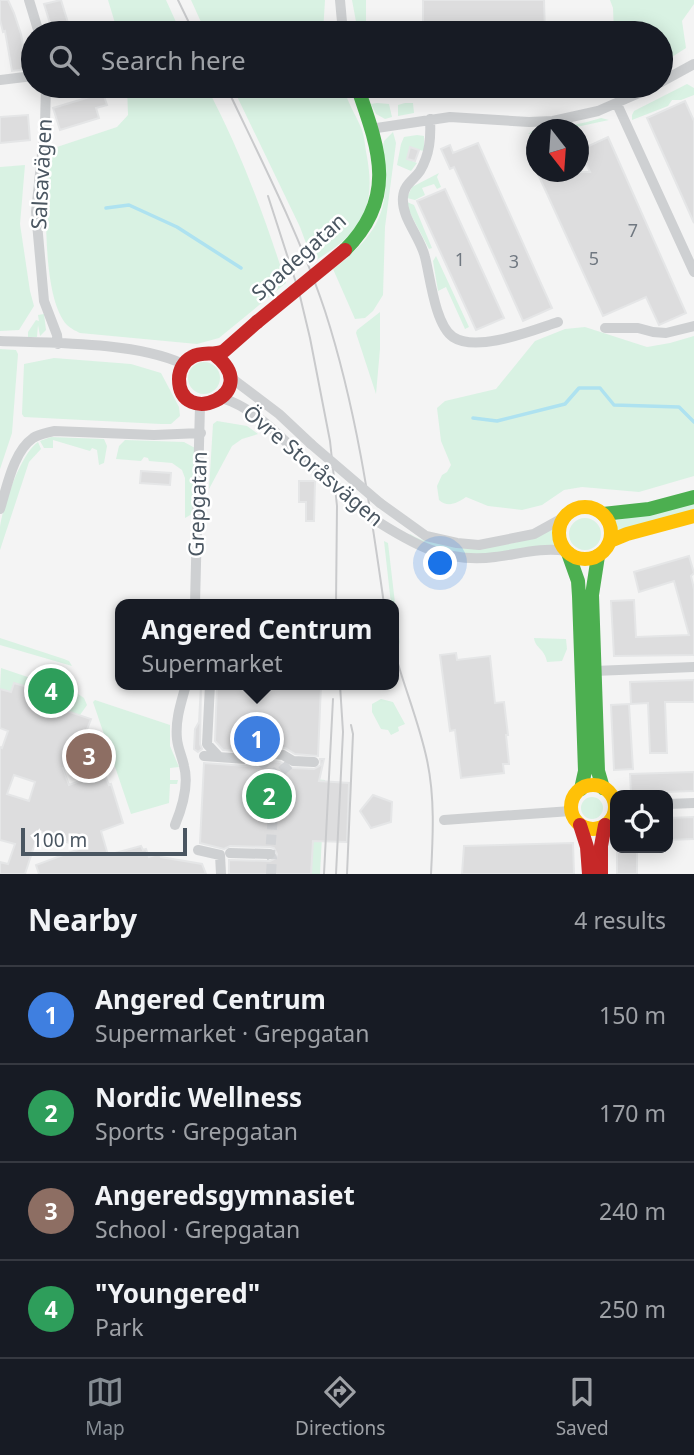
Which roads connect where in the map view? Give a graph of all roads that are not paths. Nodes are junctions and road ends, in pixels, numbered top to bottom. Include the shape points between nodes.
1 (29, 0) edge
2 (340, 0) edge
3 (35, 21) edge
4 (342, 21) edge
5 (693, 68) edge
6 (21, 77) edge
7 (673, 77) edge
8 (0, 80) edge
9 (46, 98) edge
10 (361, 98) edge
11 (630, 98) edge
12 (617, 104) junction
13 (430, 119) junction
14 (370, 129) junction
15 (694, 272) edge
16 (558, 322) dead end
17 (694, 326) edge
18 (605, 328) dead end
19 (0, 341) edge
20 (58, 344) junction
21 (215, 355) junction
22 (183, 364) junction
23 (230, 377) junction
24 (222, 398) junction
25 (201, 405) junction
26 (201, 433) junction
27 (694, 497) edge
28 (0, 509) edge
29 (603, 514) junction
30 (694, 516) edge
31 (563, 518) junction
32 (610, 541) junction
33 (567, 552) junction
34 (598, 555) junction
35 (195, 599) edge
36 (694, 667) edge
37 (594, 671) junction
38 (185, 690) edge
39 (210, 690) edge
40 (204, 756) dead end
41 (219, 757) junction
42 (314, 762) dead end
43 (603, 788) junction
44 (581, 789) junction
45 (610, 795) edge
46 (694, 803) edge
47 (673, 804) edge
48 (571, 811) junction
49 (444, 820) dead end
50 (610, 820) edge
51 (175, 825) dead end
52 (580, 825) junction
53 (605, 825) junction
54 (198, 850) dead end
55 (230, 853) dead end
56 (270, 854) dead end
57 (221, 874) edge
58 (589, 874) edge
59 (601, 874) edge

1 - 3 street
2 - 4 street
5 - 7 street
6 - 8 street
9 - 20 street, Salsavägen via 36,212 44,301
10 - 14 street, Spadegatan
11 - 12 street
12 - 13 street via 553,121
12 - 15 street
13 - 14 street
13 - 16 street via 432,140 402,199 424,251 429,283 448,331 454,337 479,342
14 - 21 street, Spadegatan, bridge via 378,169 375,206 366,226 345,250
17 - 18 street via 666,333
19 - 20 street
20 - 22 street via 141,350
21 - 22 street, Spadegatan via 201,353
21 - 23 street via 226,364
22 - 25 street via 180,389
23 - 24 street
23 - 31 street, Övre Storåsvägen, bridge via 421,533 457,543 496,543 534,534
24 - 25 street
24 - 33 street, Övre Storåsvägen, bridge via 253,412 372,518 435,553 491,558 542,550
25 - 26 street, Grepgatan
26 - 28 street via 54,431 39,435 22,451
26 - 35 street, Grepgatan
27 - 29 street via 626,514
29 - 31 street via 582,506
29 - 32 street via 609,522
30 - 32 street
31 - 33 street via 558,531
32 - 34 street
33 - 34 street via 579,559
33 - 44 street via 579,597 585,771
34 - 37 street via 592,595
36 - 37 street
37 - 43 street via 598,771
38 - 51 street via 177,737 185,778
39 - 41 street via 207,744
40 - 41 street
41 - 42 street via 260,760 269,753
43 - 44 street
43 - 45 street
44 - 48 street via 573,797
46 - 47 street
48 - 49 street
48 - 52 street
50 - 53 street
52 - 53 street via 592,829
52 - 58 street
53 - 59 street
54 - 57 street via 220,855
55 - 56 street

